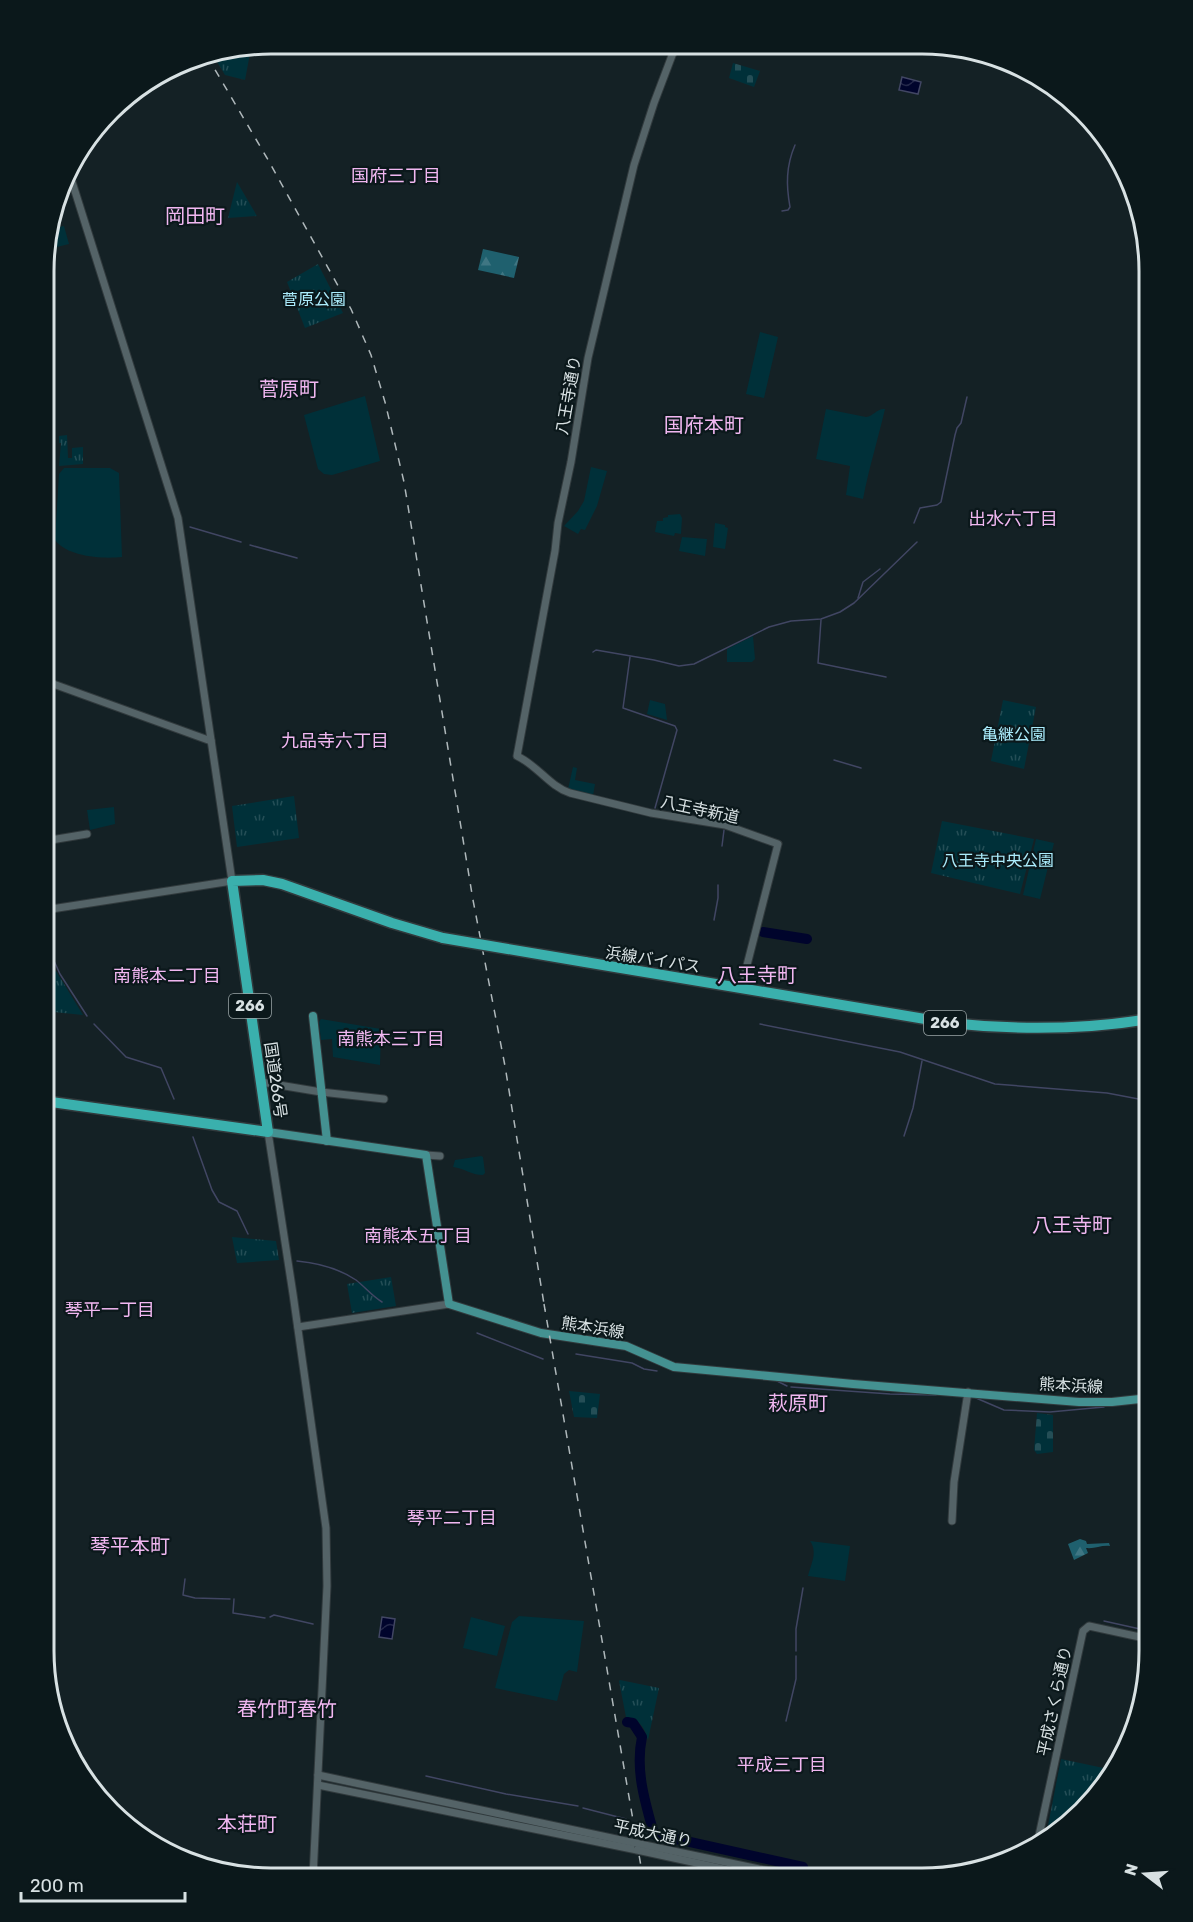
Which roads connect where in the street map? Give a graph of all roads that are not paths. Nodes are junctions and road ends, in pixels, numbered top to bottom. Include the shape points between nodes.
1 (673, 54) edge
2 (73, 184) edge
3 (54, 684) edge
4 (211, 741) junction
5 (518, 756) joint
6 (87, 834) dead end
7 (54, 840) edge
8 (232, 881) junction
9 (54, 909) edge
10 (744, 988) junction
11 (313, 1016) dead end
12 (1139, 1020) edge
13 (261, 1082) junction
14 (321, 1092) junction
15 (384, 1099) dead end
16 (54, 1102) edge
17 (267, 1132) junction
18 (327, 1141) junction
19 (426, 1155) junction
20 (440, 1156) dead end
21 (449, 1304) junction
22 (298, 1327) junction
23 (968, 1392) junction
24 (1139, 1399) edge
25 (952, 1521) dead end
26 (1139, 1637) edge
27 (318, 1775) junction
28 (318, 1785) junction
29 (475, 1813) junction
30 (1040, 1833) edge
31 (313, 1868) edge
32 (720, 1868) edge
33 (754, 1868) edge

1 - 5 street, 八王寺通り via 634,165 588,357
2 - 4 street via 178,518
3 - 4 street
4 - 8 street
5 - 10 street, 八王寺新道 via 566,792 651,813 725,825 778,844
6 - 7 street
8 - 9 street
8 - 10 highway, 浜線バイパス / 266, bridge via 282,884 443,938
8 - 13 highway, 国道266号 / 266
10 - 12 highway, 浜線バイパス / 266 via 995,1028 1089,1026
11 - 14 main road
13 - 14 street
13 - 17 highway, 国道266号 / 266
14 - 15 street
14 - 18 main road
16 - 17 highway, 国道266号
17 - 18 main road
17 - 22 street
18 - 19 main road
19 - 20 street
19 - 21 main road
21 - 22 street
21 - 23 main road, 熊本浜線 via 541,1333 626,1346 674,1367
22 - 27 street via 327,1550
23 - 24 main road, 熊本浜線 via 1096,1402
23 - 25 street
26 - 30 street, 平成さくら通り via 1089,1626 1083,1631
27 - 28 street
27 - 29 street
28 - 29 street
28 - 31 street
29 - 32 street, 平成大通り, bridge
29 - 33 street, 平成大通り, bridge

